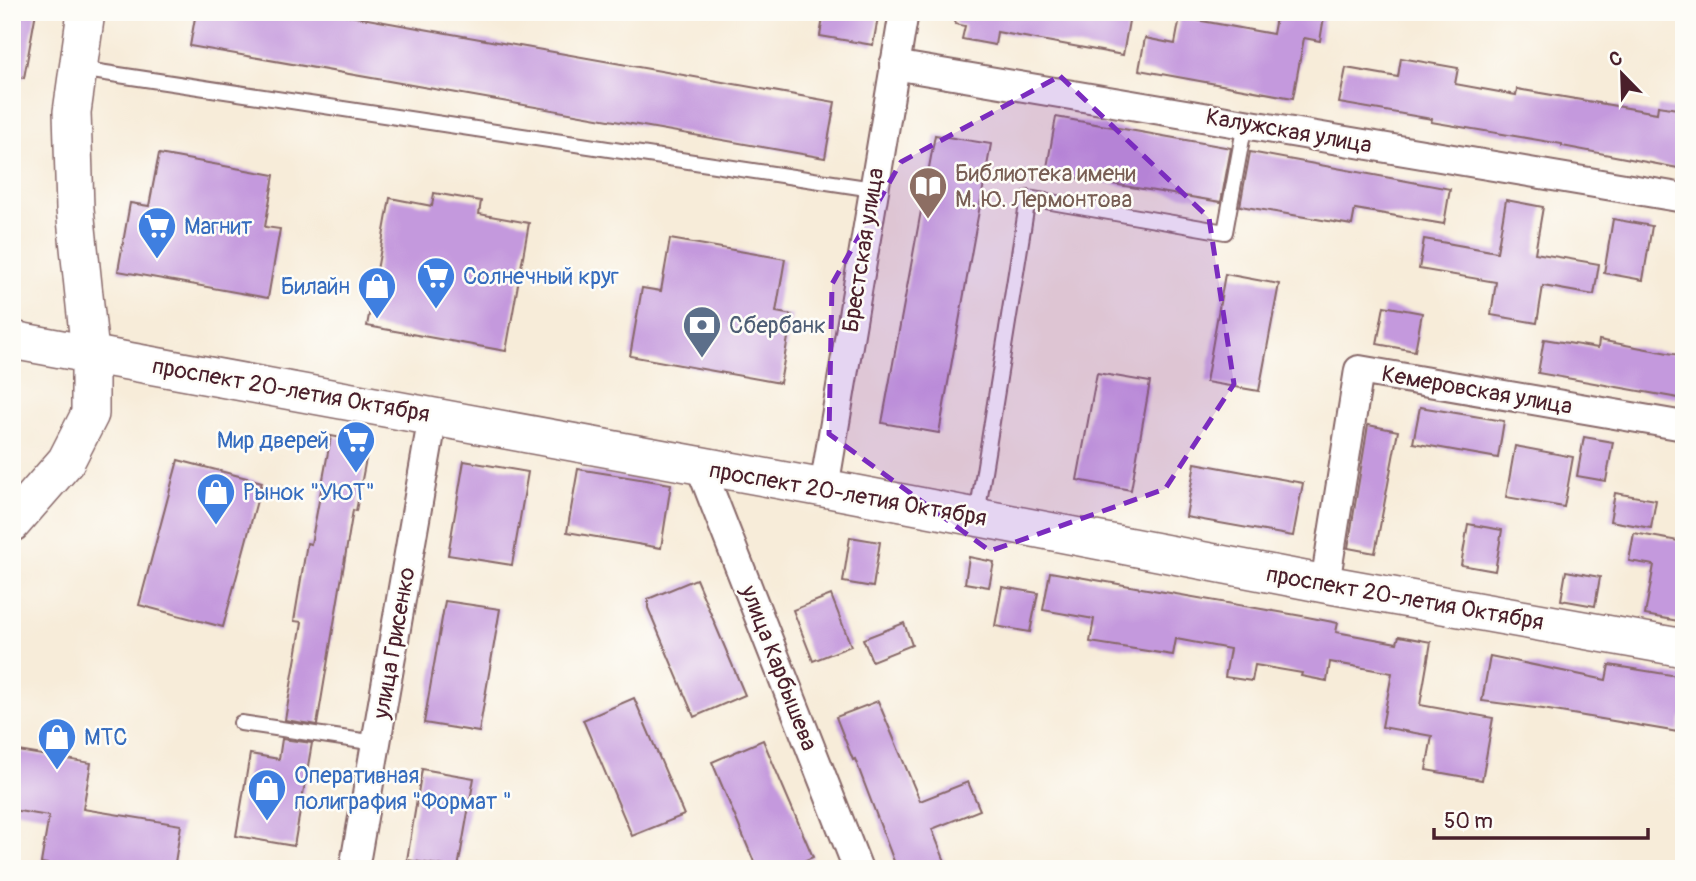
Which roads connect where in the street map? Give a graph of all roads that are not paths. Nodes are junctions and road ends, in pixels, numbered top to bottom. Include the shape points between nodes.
1 (86, 12) edge
2 (904, 12) edge
3 (894, 65) junction
4 (79, 69) junction
5 (1245, 123) junction
6 (873, 189) junction
7 (1684, 198) edge
8 (12, 340) edge
9 (90, 353) junction
10 (433, 416) junction
11 (1684, 426) edge
12 (700, 466) junction
13 (824, 488) junction
14 (976, 517) junction
15 (12, 523) edge
16 (1325, 584) junction
17 (1684, 648) edge
18 (242, 723) dead end
19 (376, 743) junction
20 (354, 869) edge
21 (858, 869) edge

1 - 4 street
2 - 3 street, Брестская улица
3 - 5 street, Калужская улица
3 - 6 street, Брестская улица
4 - 6 lane
4 - 9 street via 72,112 75,209
5 - 7 street, Калужская улица
5 - 14 lane via 1225,232 1028,198
6 - 13 street, Брестская улица
8 - 9 street, проспект 20-летия Октября
9 - 10 street, проспект 20-летия Октября
9 - 15 street via 90,414 66,461
10 - 12 street, проспект 20-летия Октября
10 - 19 street, улица Грисенко
11 - 16 street, Кемеровская улица via 1359,370
12 - 13 street, проспект 20-летия Октября
12 - 21 street, улица Карбышева
13 - 14 street, проспект 20-летия Октября
14 - 16 street, проспект 20-летия Октября
16 - 17 street, проспект 20-летия Октября
18 - 19 lane
19 - 20 street, улица Грисенко

